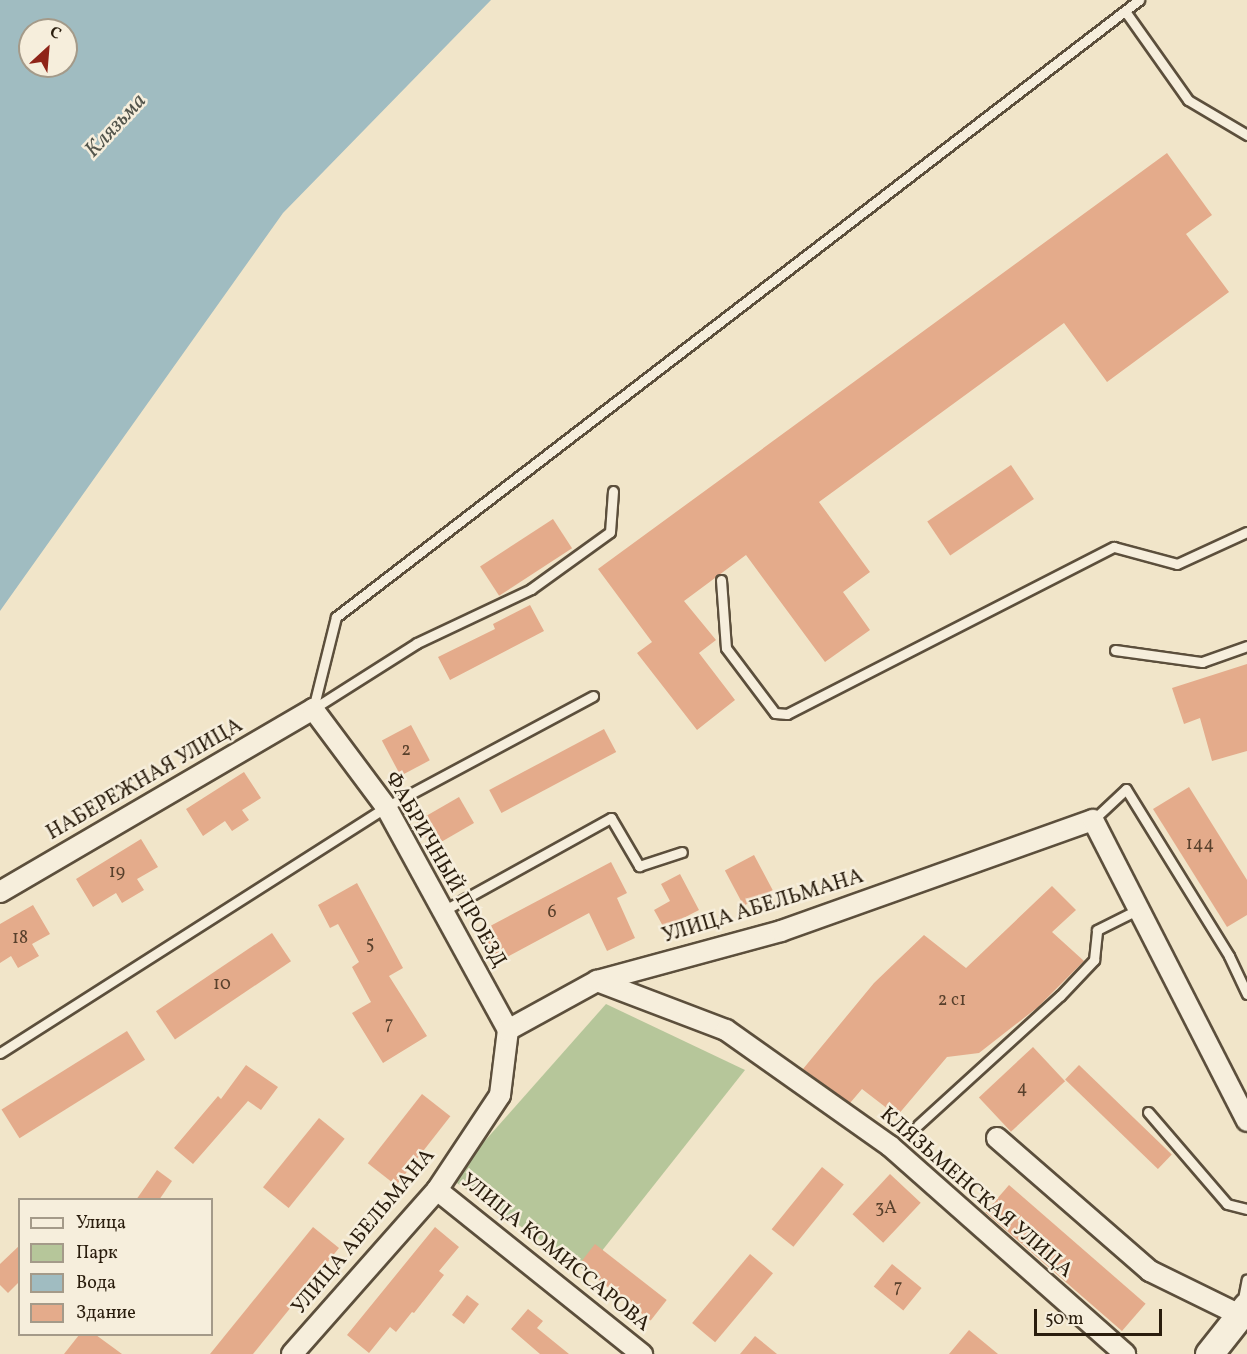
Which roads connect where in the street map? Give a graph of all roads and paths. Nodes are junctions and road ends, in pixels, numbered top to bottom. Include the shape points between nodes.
1 (1139, 0) edge
2 (1125, 11) junction
3 (1247, 135) edge
4 (613, 491) dead end
5 (1247, 532) edge
6 (721, 580) dead end
7 (1247, 646) edge
8 (1115, 650) dead end
9 (593, 696) dead end
10 (313, 709) junction
11 (386, 807) junction
12 (1093, 820) junction
13 (682, 852) dead end
14 (0, 892) edge
15 (1139, 909) junction
16 (443, 911) junction
17 (597, 981) junction
18 (1247, 994) edge
19 (508, 1030) junction
20 (0, 1053) edge
21 (1148, 1112) dead end
22 (1247, 1121) edge
23 (918, 1125) dead end
24 (997, 1138) dead end
25 (437, 1190) junction
26 (1247, 1209) edge
27 (1247, 1279) edge
28 (1243, 1311) edge
29 (292, 1354) edge
30 (642, 1354) edge
31 (1125, 1354) edge
32 (1209, 1354) edge

1 - 2 lane
2 - 3 lane via 1188,100
2 - 10 lane via 336,618
4 - 10 lane via 610,532 549,577 531,590 417,643
5 - 6 lane via 1177,564 1114,548 787,714 775,713 726,648
7 - 8 lane via 1202,662
9 - 11 lane
10 - 11 street, ФАБРИЧНЫЙ ПРОЕЗД
10 - 14 street, НАБЕРЕЖНАЯ УЛИЦА
11 - 16 street, ФАБРИЧНЫЙ ПРОЕЗД
11 - 20 lane
12 - 15 street
12 - 17 street, УЛИЦА АБЕЛЬМАНА via 781,931
12 - 18 lane via 1126,789 1229,956
13 - 16 lane via 639,866 611,818
15 - 22 street
15 - 23 lane via 1097,930 1094,960 1060,996
16 - 19 street, ФАБРИЧНЫЙ ПРОЕЗД
17 - 19 street, УЛИЦА АБЕЛЬМАНА
17 - 31 street, КЛЯЗЬМЕНСКАЯ УЛИЦА via 736,1037 890,1146
19 - 25 street, УЛИЦА АБЕЛЬМАНА via 500,1095
21 - 26 lane via 1227,1204
24 - 28 street via 1150,1271
25 - 29 street, УЛИЦА АБЕЛЬМАНА
25 - 30 street, УЛИЦА КОМИССАРОВА
27 - 28 lane
28 - 32 main road

